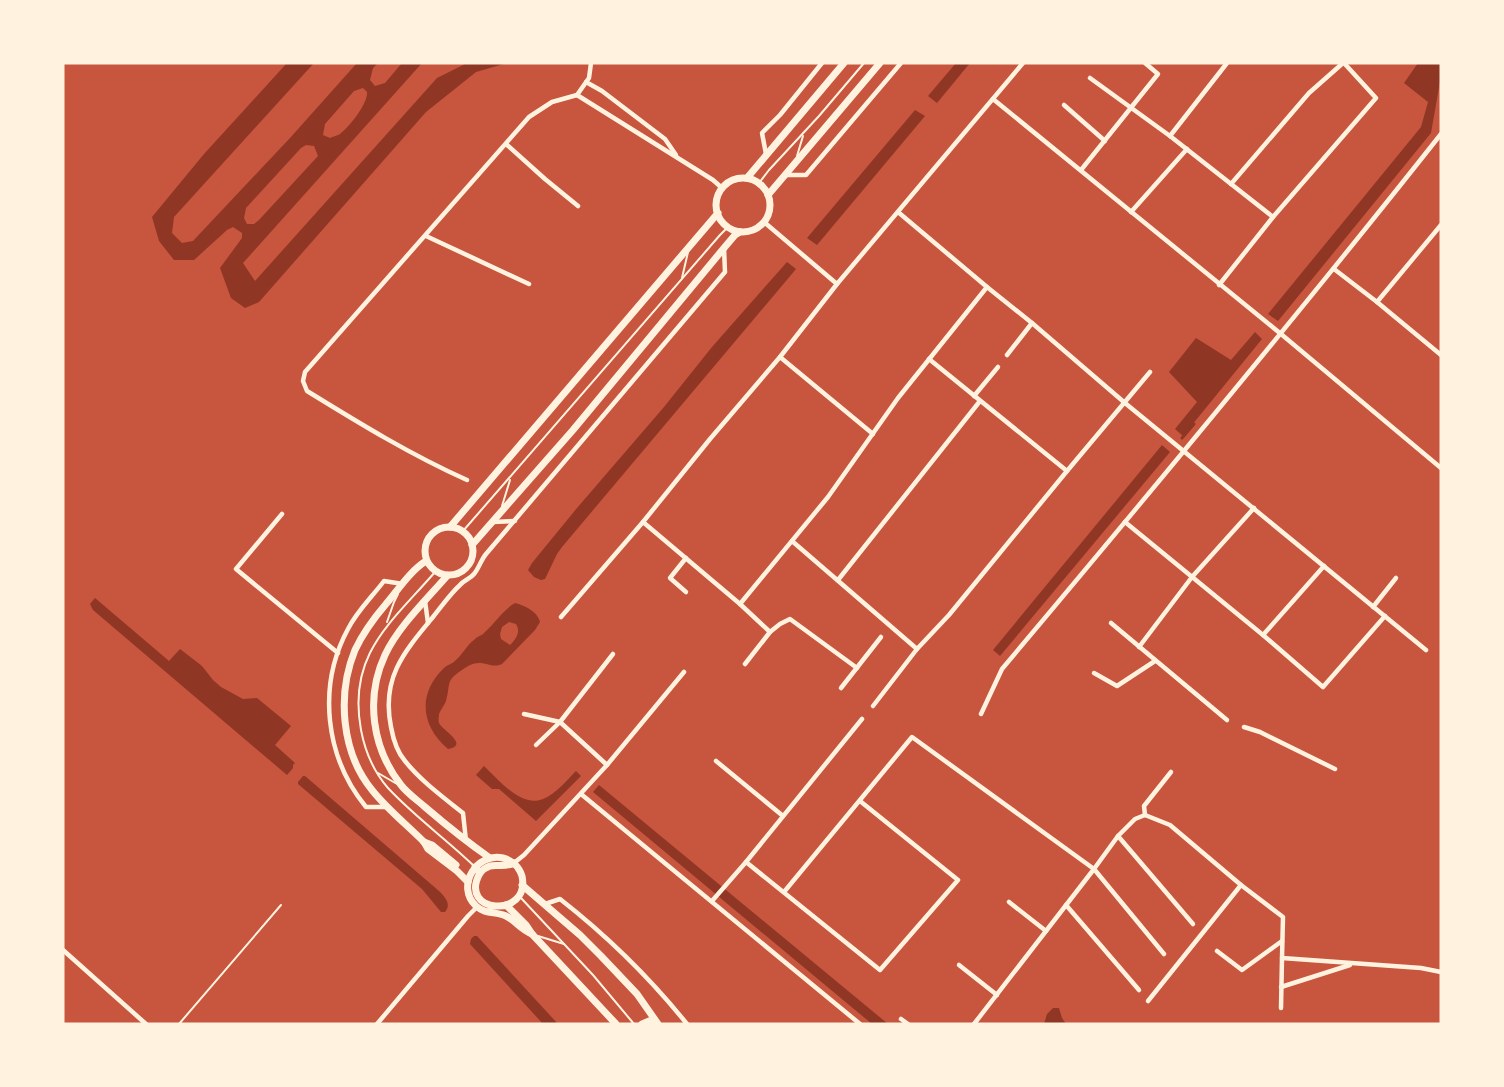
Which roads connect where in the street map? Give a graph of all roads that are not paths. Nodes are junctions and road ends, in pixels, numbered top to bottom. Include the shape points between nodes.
1 (591, 63) edge
2 (822, 63) edge
3 (844, 63) edge
4 (864, 63) edge
5 (880, 63) edge
6 (901, 63) edge
7 (1023, 63) edge
8 (1145, 63) edge
9 (1227, 63) edge
10 (1343, 63) edge
11 (1090, 78) dead end
12 (586, 82) junction
13 (577, 95) junction
14 (993, 99) junction
15 (1064, 105) dead end
16 (1131, 108) junction
17 (803, 134) junction
18 (1441, 134) edge
19 (1170, 136) junction
20 (1105, 141) junction
21 (506, 144) junction
22 (1186, 149) junction
23 (766, 154) junction
24 (677, 157) junction
25 (794, 165) junction
26 (1081, 170) junction
27 (786, 175) junction
28 (747, 178) junction
29 (759, 183) junction
30 (1231, 184) junction
31 (722, 188) junction
32 (768, 195) junction
33 (578, 206) dead end
34 (898, 212) junction
35 (1131, 212) junction
36 (718, 213) junction
37 (1273, 217) junction
38 (764, 222) junction
39 (1441, 225) edge
40 (728, 227) junction
41 (740, 232) junction
42 (426, 236) junction
43 (689, 247) junction
44 (724, 248) junction
45 (1334, 269) junction
46 (681, 281) junction
47 (529, 284) dead end
48 (837, 284) junction
49 (1219, 285) junction
50 (987, 287) junction
51 (1377, 302) junction
52 (1032, 323) junction
53 (1281, 334) junction
54 (1007, 355) dead end
55 (1441, 355) edge
56 (780, 357) junction
57 (929, 359) junction
58 (998, 367) dead end
59 (1150, 372) dead end
60 (974, 396) junction
61 (980, 401) junction
62 (1125, 403) junction
63 (873, 434) junction
64 (1185, 451) junction
65 (1441, 468) edge
66 (1066, 471) junction
67 (511, 477) junction
68 (467, 480) dead end
69 (1254, 508) junction
70 (501, 512) junction
71 (282, 514) dead end
72 (515, 521) junction
73 (493, 522) junction
74 (643, 522) junction
75 (1125, 522) junction
76 (450, 527) junction
77 (463, 531) junction
78 (792, 541) junction
79 (472, 545) junction
80 (686, 558) junction
81 (426, 561) junction
82 (1324, 566) junction
83 (435, 572) junction
84 (447, 576) junction
85 (1192, 578) junction
86 (1396, 578) dead end
87 (838, 580) junction
88 (404, 584) junction
89 (686, 592) dead end
90 (425, 601) junction
91 (740, 604) junction
92 (1373, 607) junction
93 (1385, 616) junction
94 (561, 617) dead end
95 (428, 623) junction
96 (1111, 623) dead end
97 (387, 625) junction
98 (770, 632) junction
99 (1263, 635) junction
100 (881, 637) dead end
101 (1139, 647) junction
102 (917, 649) junction
103 (1426, 650) dead end
104 (338, 652) junction
105 (613, 654) dead end
106 (1155, 661) junction
107 (745, 664) dead end
108 (857, 668) junction
109 (684, 672) dead end
110 (1094, 674) dead end
111 (841, 688) dead end
112 (873, 706) dead end
113 (524, 714) dead end
114 (981, 714) dead end
115 (862, 719) dead end
116 (1227, 720) dead end
117 (560, 722) junction
118 (1244, 727) dead end
119 (536, 745) dead end
120 (716, 761) dead end
121 (607, 765) junction
122 (1335, 769) dead end
123 (376, 771) junction
124 (1171, 772) dead end
125 (403, 787) junction
126 (581, 794) junction
127 (860, 801) junction
128 (388, 807) junction
129 (1145, 815) junction
130 (783, 816) junction
131 (1118, 836) junction
132 (466, 842) junction
133 (490, 858) junction
134 (746, 862) junction
135 (514, 863) junction
136 (1094, 869) junction
137 (477, 870) junction
138 (471, 880) junction
139 (522, 885) junction
140 (1241, 885) junction
141 (784, 892) junction
142 (519, 896) junction
143 (712, 901) junction
144 (1009, 902) dead end
145 (545, 904) junction
146 (280, 905) dead end
147 (480, 905) junction
148 (1066, 905) junction
149 (506, 906) junction
150 (1192, 924) dead end
151 (1046, 931) junction
152 (532, 934) junction
153 (1282, 941) junction
154 (565, 944) junction
155 (63, 950) edge
156 (1217, 951) dead end
157 (1164, 954) dead end
158 (1282, 958) junction
159 (1354, 964) junction
160 (959, 965) dead end
161 (1441, 972) edge
162 (1281, 987) junction
163 (1139, 990) dead end
164 (997, 995) junction
165 (1148, 1001) dead end
166 (1281, 1008) dead end
167 (901, 1019) dead end
168 (655, 1022) edge
169 (146, 1024) edge
170 (179, 1024) edge
171 (377, 1024) edge
172 (616, 1024) edge
173 (634, 1024) edge
174 (642, 1024) edge
175 (687, 1024) edge
176 (860, 1024) edge
177 (908, 1024) edge
178 (974, 1024) edge

1 - 12 street
2 - 23 street via 762,134
3 - 23 main road
4 - 17 lane
5 - 25 main road
6 - 27 street via 806,175
7 - 14 street
8 - 16 street via 1158,74
9 - 19 street
10 - 30 street via 1308,93
10 - 37 street via 1376,98
11 - 16 street
12 - 13 street
12 - 24 street via 665,139
13 - 21 street via 552,102 529,117
13 - 24 street
14 - 26 street
14 - 34 street
15 - 20 street
16 - 19 street
16 - 20 street
17 - 25 lane
17 - 29 lane
18 - 45 street
19 - 22 street
20 - 26 street
21 - 33 street
21 - 42 street
22 - 30 street
22 - 35 street
23 - 28 main road
24 - 31 street
25 - 27 main road
26 - 35 street
27 - 32 main road
28 - 29 main road
28 - 31 main road
29 - 32 main road
30 - 37 street
31 - 36 main road via 716,204
32 - 38 main road via 770,211
34 - 48 street
34 - 50 street
35 - 49 street
36 - 40 main road
36 - 43 main road
37 - 49 street
38 - 41 main road via 749,232
38 - 48 street
39 - 51 street
40 - 41 main road
40 - 46 lane
41 - 44 main road
42 - 47 street
42 - 68 street via 305,372 303,381 307,391 383,438
43 - 46 lane
43 - 76 main road
44 - 70 main road
44 - 72 street via 725,272
45 - 51 street
45 - 53 street
46 - 67 lane
48 - 56 street
49 - 53 street
50 - 52 street
50 - 57 street
51 - 55 street
52 - 54 street
52 - 62 street
53 - 64 street
53 - 65 street
56 - 63 street
56 - 74 street
57 - 60 street
57 - 63 street
58 - 60 street
59 - 62 street
60 - 61 street
61 - 66 street
61 - 87 street
62 - 64 street
62 - 66 street
63 - 78 street
64 - 69 street
64 - 75 street
66 - 102 street
67 - 70 lane
67 - 77 lane
69 - 82 street
69 - 85 street
70 - 73 main road
71 - 104 street via 236,569
72 - 73 street
72 - 95 street via 484,556 474,574 458,586
73 - 79 main road
74 - 80 street
74 - 94 street
75 - 85 street
75 - 114 street via 1002,669
76 - 77 main road
76 - 81 main road via 440,528 430,536 424,548
77 - 79 main road
78 - 87 street
78 - 91 street
79 - 84 main road via 467,568
80 - 89 street via 670,578
80 - 91 street
81 - 83 main road
81 - 88 main road
82 - 92 street
82 - 99 street
83 - 84 main road
83 - 97 lane
84 - 90 main road
85 - 99 street
85 - 101 street
86 - 92 street
87 - 102 street
88 - 97 lane
88 - 104 street via 384,581 355,617
88 - 128 main road via 361,639 346,683 346,725 352,752 368,784
90 - 95 street
90 - 125 main road via 390,645 374,687 377,740
91 - 98 street
92 - 93 street
93 - 99 street via 1323,687
93 - 103 street
95 - 132 street via 396,668 388,699 389,718 403,759 463,813
96 - 101 street
97 - 123 lane via 366,659 359,693 362,735
98 - 107 street
98 - 108 street via 790,619
100 - 108 street
101 - 106 street
102 - 112 street
104 - 128 street via 328,705 338,760 366,807
105 - 117 street
106 - 110 street via 1117,686
106 - 116 street
108 - 111 street
109 - 121 street
113 - 117 street
115 - 130 street
117 - 119 street
117 - 121 street
118 - 122 street
120 - 130 street
121 - 126 street
123 - 125 lane
123 - 137 lane via 397,797
124 - 129 street via 1144,806
125 - 132 main road
126 - 135 street
126 - 143 street
127 - 136 street via 912,738
127 - 141 street
127 - 141 street via 958,880 880,970
128 - 138 main road
129 - 131 street
129 - 140 street via 1170,825
130 - 134 street
131 - 136 street
131 - 150 street
132 - 133 main road
133 - 135 main road
133 - 137 main road
134 - 141 street
134 - 143 street
135 - 137 main road
135 - 139 main road
136 - 148 street
136 - 157 street
137 - 138 main road
138 - 147 main road via 468,893
139 - 142 main road
139 - 145 main road
140 - 153 street via 1283,917
140 - 165 street
142 - 149 main road
142 - 154 lane
143 - 176 street
144 - 151 street
145 - 168 main road via 637,994
145 - 175 street via 560,899 614,946
146 - 170 lane
147 - 149 main road
147 - 152 main road via 488,913 505,915
147 - 171 street
148 - 151 street
148 - 163 street
149 - 152 main road
151 - 164 street
152 - 154 lane
152 - 172 main road
153 - 156 street via 1242,970
153 - 158 street
154 - 173 lane
155 - 169 street
158 - 159 street
158 - 162 street
159 - 161 street
159 - 162 street
160 - 164 street
162 - 166 street
164 - 178 street
167 - 177 street
168 - 174 main road

